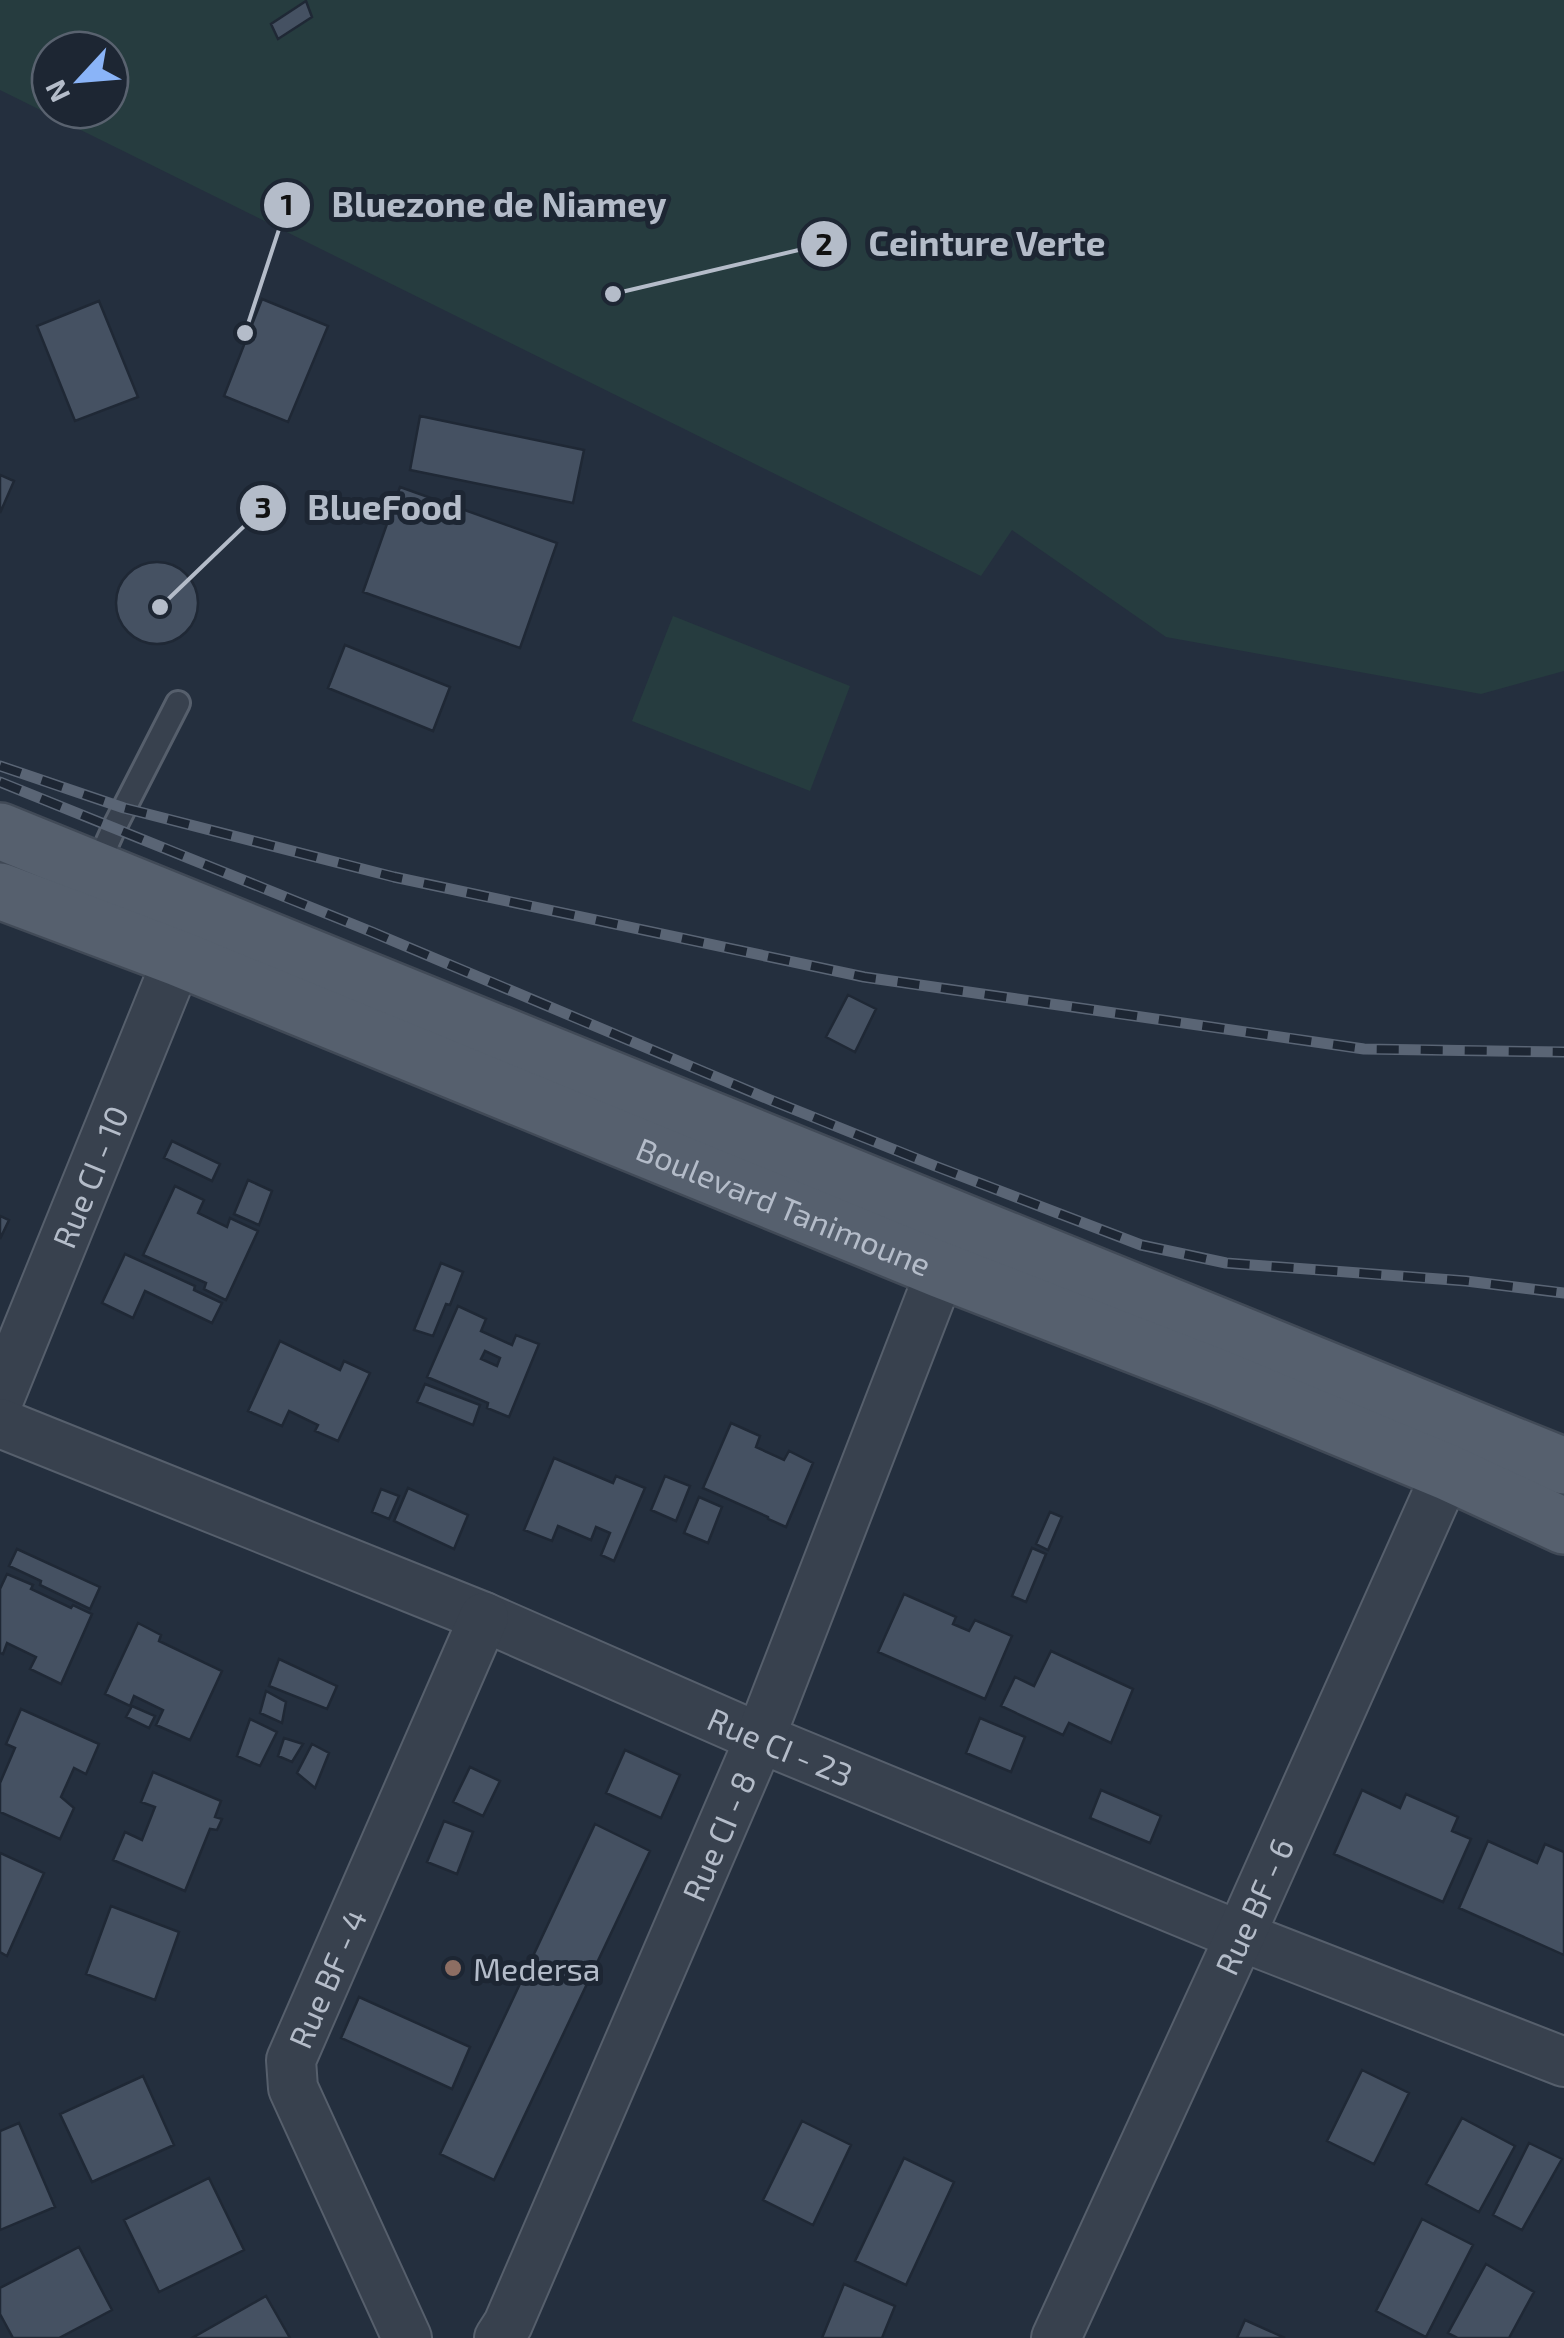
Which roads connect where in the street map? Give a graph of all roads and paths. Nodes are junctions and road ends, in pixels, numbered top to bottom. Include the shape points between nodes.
1 (178, 703) dead end
2 (0, 831) edge
3 (0, 891) edge
4 (85, 894) junction
5 (178, 958) junction
6 (941, 1270) junction
7 (0, 1397) edge
8 (0, 1423) edge
9 (1564, 1466) edge
10 (1447, 1472) junction
11 (1564, 1526) edge
12 (484, 1617) junction
13 (760, 1738) junction
14 (1240, 1936) junction
15 (1564, 2062) edge
16 (406, 2338) edge
17 (499, 2338) edge
18 (1056, 2338) edge

1 - 4 lane
2 - 4 main road, Boulevard Tanimoune
3 - 4 main road, Boulevard Tanimoune
4 - 5 main road, Boulevard Tanimoune
4 - 9 main road, Boulevard Tanimoune
5 - 6 main road, Boulevard Tanimoune
5 - 7 street, Rue CI - 10
6 - 10 main road, Boulevard Tanimoune
6 - 13 street, Rue CI - 8
8 - 12 street, Rue CI - 23
10 - 11 main road, Boulevard Tanimoune
10 - 14 street, Rue BF - 6
12 - 13 street, Rue CI - 23
12 - 16 street, Rue BF - 4 via 291,2060 293,2088
13 - 14 street, Rue CI - 23
13 - 17 street, Rue CI - 8
14 - 15 street, Rue CI - 23
14 - 18 street, Rue BF - 6

